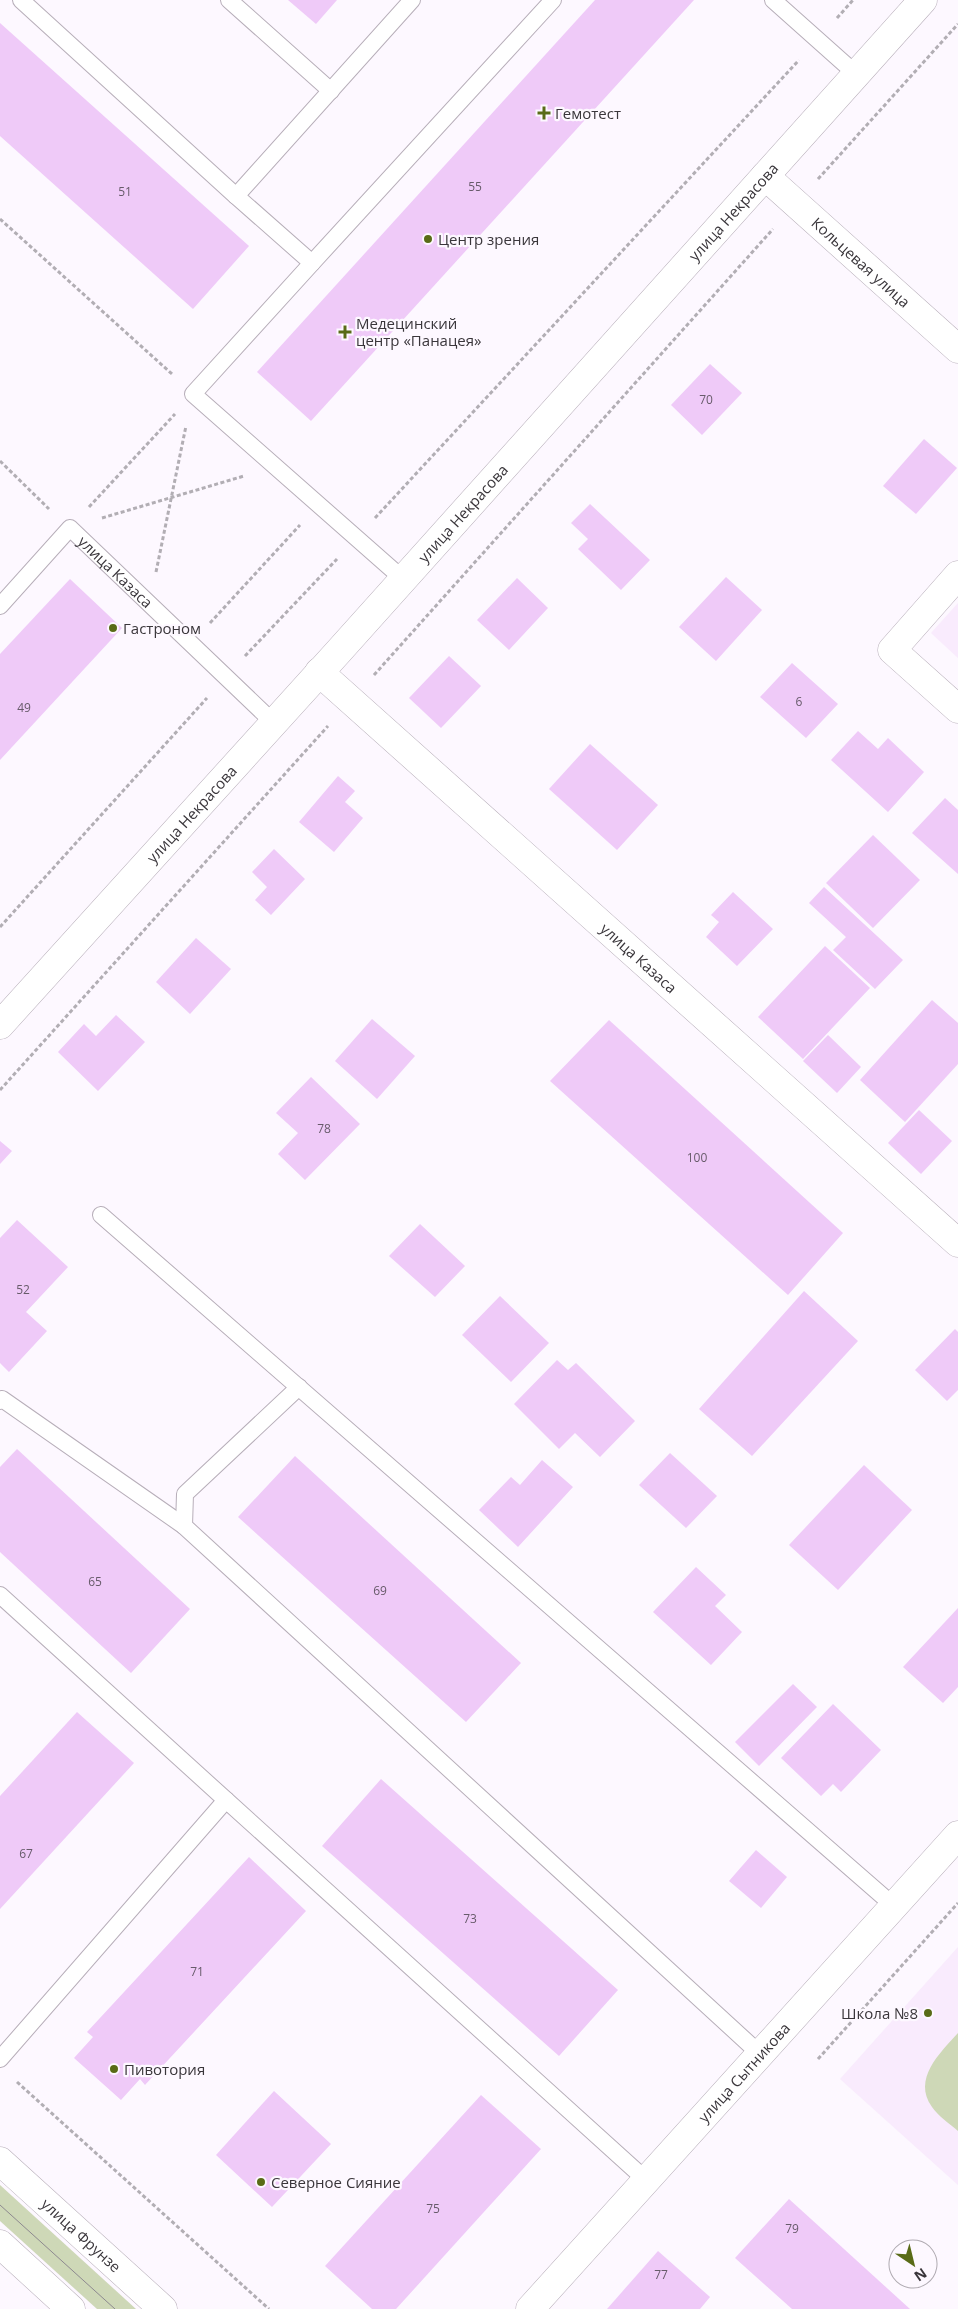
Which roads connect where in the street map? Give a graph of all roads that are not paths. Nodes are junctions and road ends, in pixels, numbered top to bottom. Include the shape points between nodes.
1 (21, 0) edge
2 (229, 0) edge
3 (412, 0) edge
4 (553, 0) edge
5 (773, 0) edge
6 (923, 0) edge
7 (856, 74) junction
8 (331, 91) junction
9 (765, 176) junction
10 (236, 196) junction
11 (312, 263) junction
12 (958, 348) edge
13 (958, 575) edge
14 (403, 579) junction
15 (2, 602) edge
16 (320, 672) junction
17 (958, 709) edge
18 (274, 723) junction
19 (0, 1025) edge
20 (101, 1215) dead end
21 (958, 1244) edge
22 (299, 1387) junction
23 (0, 1401) edge
24 (184, 1526) junction
25 (0, 1595) edge
26 (226, 1800) junction
27 (958, 1835) edge
28 (894, 1906) junction
29 (760, 2054) junction
30 (0, 2059) edge
31 (0, 2161) edge
32 (646, 2180) junction
33 (0, 2244) edge
34 (71, 2309) edge
35 (163, 2309) edge
36 (530, 2309) edge

1 - 10 lane
2 - 8 lane
3 - 8 lane
4 - 11 lane
5 - 7 lane
6 - 7 street, улица Некрасова
7 - 9 street, улица Некрасова
8 - 10 lane
9 - 12 street, Кольцевая улица
9 - 14 street, улица Некрасова
10 - 11 lane
11 - 14 lane via 193,394
13 - 17 street via 892,650
14 - 16 street, улица Некрасова
15 - 18 lane, улица Казаса via 70,528
16 - 18 street, улица Некрасова
16 - 21 street, улица Казаса
18 - 19 street, улица Некрасова
20 - 22 lane
22 - 24 lane via 185,1494
22 - 28 lane
23 - 24 lane via 2,1399
24 - 29 lane
25 - 26 lane
26 - 30 lane
26 - 32 lane
27 - 28 street, улица Сытникова
28 - 29 street, улица Сытникова
29 - 32 street, улица Сытникова
31 - 35 street, улица Фрунзе
32 - 36 street, улица Сытникова
33 - 34 street

